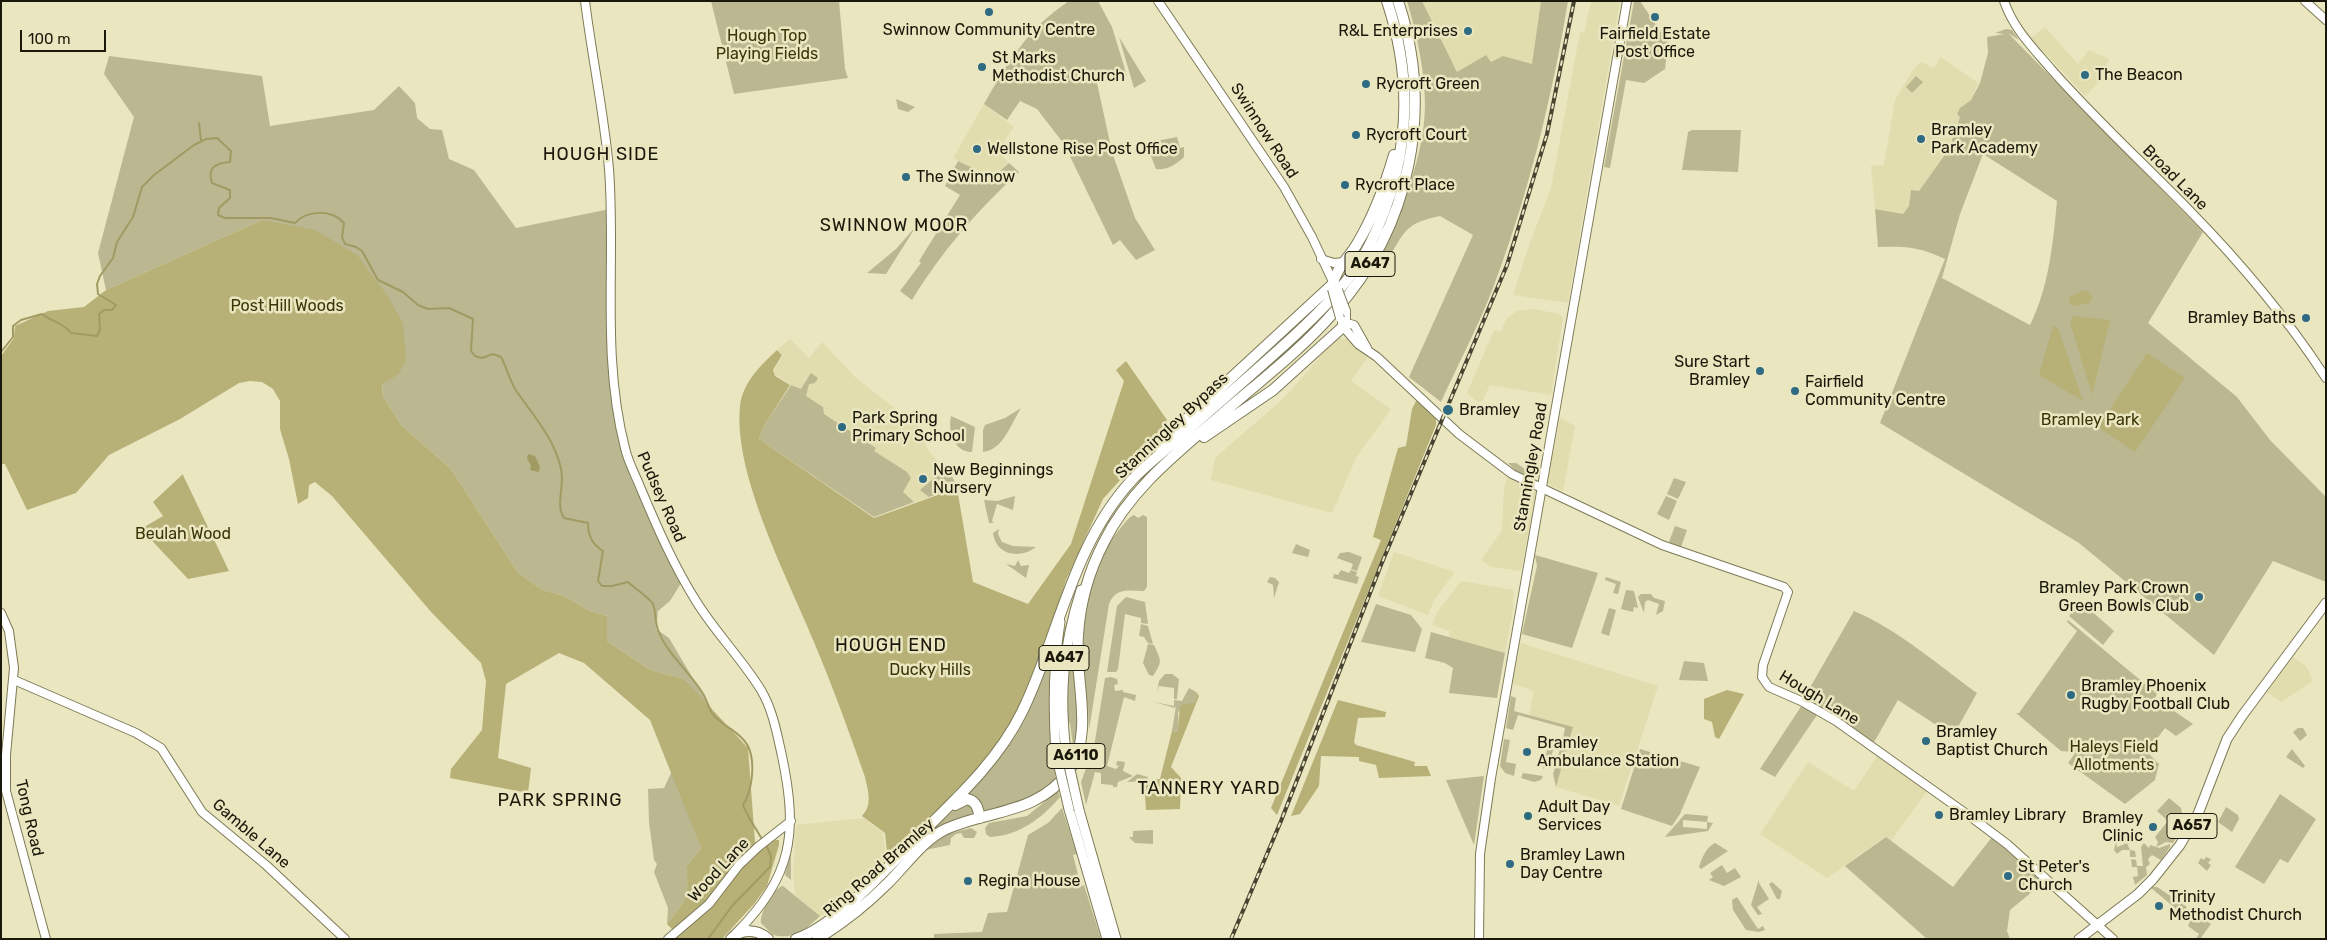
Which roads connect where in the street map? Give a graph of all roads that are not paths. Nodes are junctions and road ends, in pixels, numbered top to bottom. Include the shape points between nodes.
1 (585, 1) edge
2 (1158, 1) edge
3 (1387, 1) edge
4 (1398, 1) edge
5 (1627, 1) edge
6 (2004, 1) edge
7 (2306, 1) edge
8 (2326, 20) edge
9 (1404, 120) junction
10 (1321, 259) junction
11 (1345, 262) junction
12 (1333, 286) junction
13 (1343, 321) junction
14 (2326, 378) edge
15 (1175, 454) junction
16 (1131, 481) junction
17 (1541, 487) junction
18 (1091, 567) junction
19 (2326, 603) edge
20 (1063, 604) junction
21 (1, 613) edge
22 (14, 680) junction
23 (943, 813) junction
24 (980, 818) junction
25 (791, 821) junction
26 (769, 838) junction
27 (789, 844) junction
28 (757, 912) junction
29 (2099, 925) junction
30 (763, 935) edge
31 (732, 937) edge
32 (46, 939) edge
33 (345, 939) edge
34 (668, 939) edge
35 (776, 939) edge
36 (796, 939) edge
37 (817, 939) edge
38 (1107, 939) edge
39 (1116, 939) edge
40 (1479, 939) edge
41 (2079, 939) edge
42 (2113, 939) edge

1 - 25 street, Pudsey Road via 609,169 609,321 625,449 683,580 761,691 772,714
2 - 10 street, Swinnow Road via 1284,187 1312,236
3 - 9 highway, Stanningley Bypass / A647 via 1401,51
4 - 15 highway, Stanningley Bypass / A647 via 1415,80 1414,128 1406,180 1374,257 1352,290 1319,328
5 - 17 street, Stanningley Road
6 - 14 street, Broad Lane via 2012,20 2034,50 2078,100 2190,211 2276,310
7 - 8 street
9 - 11 highway, A647 via 1373,215
9 - 16 highway, Stanningley Bypass / A647 via 1396,178 1368,247 1341,290 1280,349
10 - 11 street
10 - 12 street, Swinnow Road
11 - 12 highway, A647 via 1336,274
12 - 13 street, Swinnow Road, bridge
12 - 13 street, Swinnow Road, bridge via 1346,311
12 - 16 highway, A647 via 1178,427
13 - 15 highway, A647 via 1273,390
13 - 17 street, Swinnow Road via 1351,338 1459,434 1505,470
15 - 18 highway, Stanningley Bypass / A647 via 1124,509
16 - 20 highway, Stanningley Bypass / A647 via 1092,537
17 - 29 street, Hough Lane via 1670,548 1784,587 1788,592 1784,609 1763,665 1762,678 1769,687 1836,721 1967,814 2007,844
17 - 40 street, Stanningley Road via 1480,854
18 - 24 highway, Ring Road Bramley / A6110 via 1078,636 1081,721 1076,756 1055,787 1039,800
18 - 39 main road, Stanningley Bypass / A647, bridge via 1072,620 1062,670 1061,697 1066,752
19 - 29 main road, A657 via 2227,739 2198,814 2180,845 2154,879
20 - 23 highway, Ring Road Bramley via 1032,690 1007,740
20 - 38 main road, Stanningley Bypass / A647, bridge via 1053,688 1056,754
21 - 22 street, Tong Road via 10,630
22 - 32 street, Tong Road via 6,756 6,792
22 - 33 street, Gamble Lane via 136,733 161,748 202,812 266,865
23 - 24 highway via 967,799 976,804
23 - 36 highway, Ring Road Bramley via 848,906
24 - 37 highway, Ring Road Bramley / A6110 via 944,830 858,910
25 - 26 street, Wood Lane
25 - 27 street, Pudsey Road
26 - 27 street via 780,835
26 - 34 street, Wood Lane via 739,865 709,904
27 - 28 street, Pudsey Road via 778,879
28 - 30 street, Pudsey Road
28 - 31 street, Pudsey Road
29 - 41 main road, A657
29 - 42 street
30 - 31 highway via 746,931
30 - 35 highway

